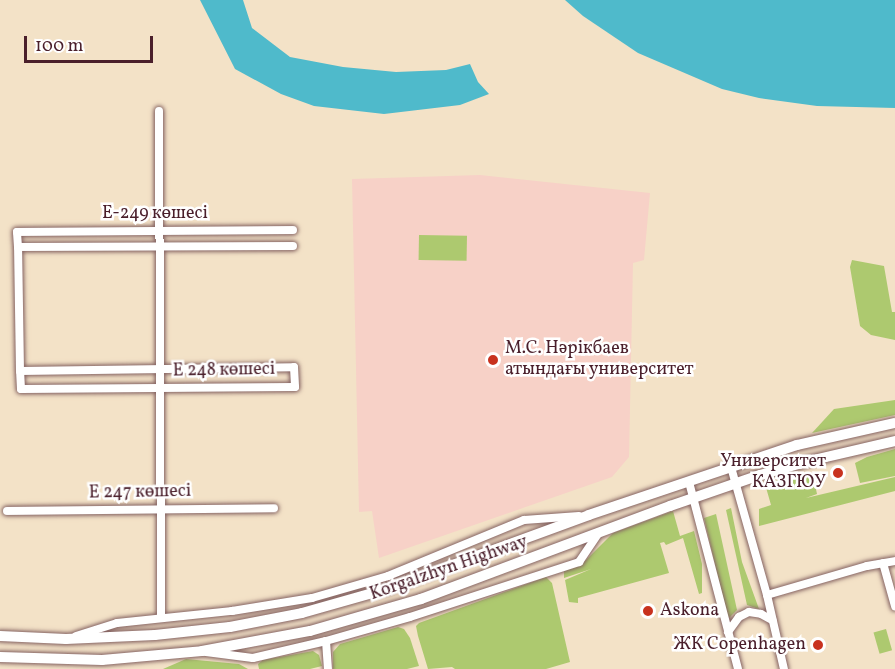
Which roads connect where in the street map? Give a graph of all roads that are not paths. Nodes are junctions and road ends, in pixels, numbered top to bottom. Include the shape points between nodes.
1 (159, 111) dead end
2 (159, 230) junction
3 (293, 230) dead end
4 (159, 245) junction
5 (293, 246) dead end
6 (18, 247) junction
7 (160, 368) junction
8 (20, 371) junction
9 (160, 388) junction
10 (895, 423) edge
11 (894, 441) edge
12 (731, 467) junction
13 (689, 482) junction
14 (735, 484) junction
15 (694, 498) junction
16 (274, 508) dead end
17 (160, 510) junction
18 (7, 511) dead end
19 (589, 515) junction
20 (599, 532) junction
21 (895, 561) edge
22 (883, 563) junction
23 (767, 595) junction
24 (895, 606) edge
25 (161, 618) junction
26 (772, 620) junction
27 (728, 632) junction
28 (0, 636) edge
29 (66, 639) junction
30 (326, 641) junction
31 (202, 651) junction
32 (0, 657) edge
33 (328, 669) edge
34 (738, 669) edge
35 (784, 669) edge

1 - 2 street
2 - 3 street, Е-249 көшесі
2 - 4 street
2 - 6 street, Е-249 көшесі via 17,232
4 - 5 street
4 - 6 street
4 - 7 street
6 - 8 street
7 - 8 street, Е 248 көшесі
7 - 9 street
7 - 9 street, Е 248 көшесі via 294,367 295,387
8 - 9 street, Е 248 көшесі via 21,389
9 - 17 street
10 - 12 main road, Korgalzhyn Highway via 797,445
11 - 14 main road, Korgalzhyn Highway
12 - 13 main road, Korgalzhyn Highway
12 - 14 street
13 - 15 street
13 - 19 main road, Korgalzhyn Highway
14 - 15 main road, Korgalzhyn Highway
14 - 23 street
15 - 20 main road, Korgalzhyn Highway
15 - 27 street
16 - 17 street, Е 247 көшесі
17 - 18 street, Е 247 көшесі
17 - 25 street
19 - 25 street via 524,520 388,576 312,598
19 - 29 main road, Korgalzhyn Highway via 387,589 302,613 230,627
20 - 30 street via 579,562
20 - 31 main road, Korgalzhyn Highway via 421,599 310,631
21 - 22 street
22 - 23 street
22 - 24 street
23 - 26 street
25 - 29 street via 117,623
26 - 27 street via 749,612 739,617
26 - 35 street
27 - 34 street
28 - 29 main road, Korgalzhyn Highway
30 - 31 street via 253,658
30 - 33 street
31 - 32 main road, Korgalzhyn Highway via 102,660

